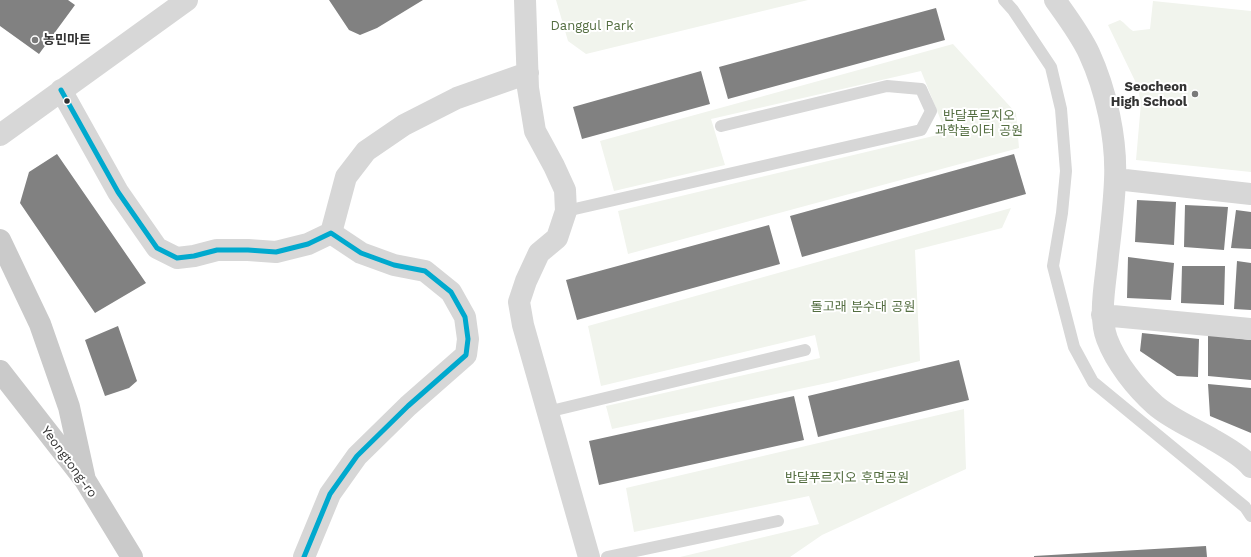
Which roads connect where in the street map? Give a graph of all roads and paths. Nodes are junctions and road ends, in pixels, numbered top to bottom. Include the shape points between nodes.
1 (187, 0) edge
2 (525, 0) edge
3 (1004, 0) edge
4 (1055, 0) edge
5 (528, 73) junction
6 (61, 90) junction
7 (721, 126) dead end
8 (0, 134) edge
9 (1116, 179) junction
10 (1251, 194) edge
11 (566, 211) junction
12 (331, 233) junction
13 (0, 240) edge
14 (1102, 315) junction
15 (1251, 329) edge
16 (805, 350) dead end
17 (0, 371) edge
18 (547, 412) junction
19 (1250, 465) edge
20 (85, 480) junction
21 (1251, 516) edge
22 (778, 521) dead end
23 (128, 552) edge
24 (304, 557) edge
25 (589, 557) edge
26 (607, 557) edge

1 - 6 street
2 - 5 street
3 - 21 lane via 1051,67 1060,109 1066,170 1053,266 1074,347 1093,382 1245,507
4 - 9 street via 1089,53 1102,84 1113,138
5 - 11 street via 535,131 565,190
5 - 12 street via 457,98 404,125 366,151 346,177
6 - 8 street
6 - 12 street via 118,192 157,248 170,255 177,258 217,250 276,252 308,244
7 - 11 lane via 887,86 921,89 931,111 922,130
9 - 10 street
9 - 14 street
11 - 18 street via 556,238 539,254 519,302
12 - 24 street via 361,253 394,265 425,271 451,292 465,318 468,339 466,356 408,406 357,456 330,494
13 - 20 main road via 40,324 59,377 69,407
14 - 15 street
14 - 19 street via 1107,339 1123,370 1137,387 1155,405 1223,445
16 - 18 lane
17 - 20 main road, Yeongtong-ro
18 - 25 street
20 - 23 main road, Yeongtong-ro
22 - 26 lane

